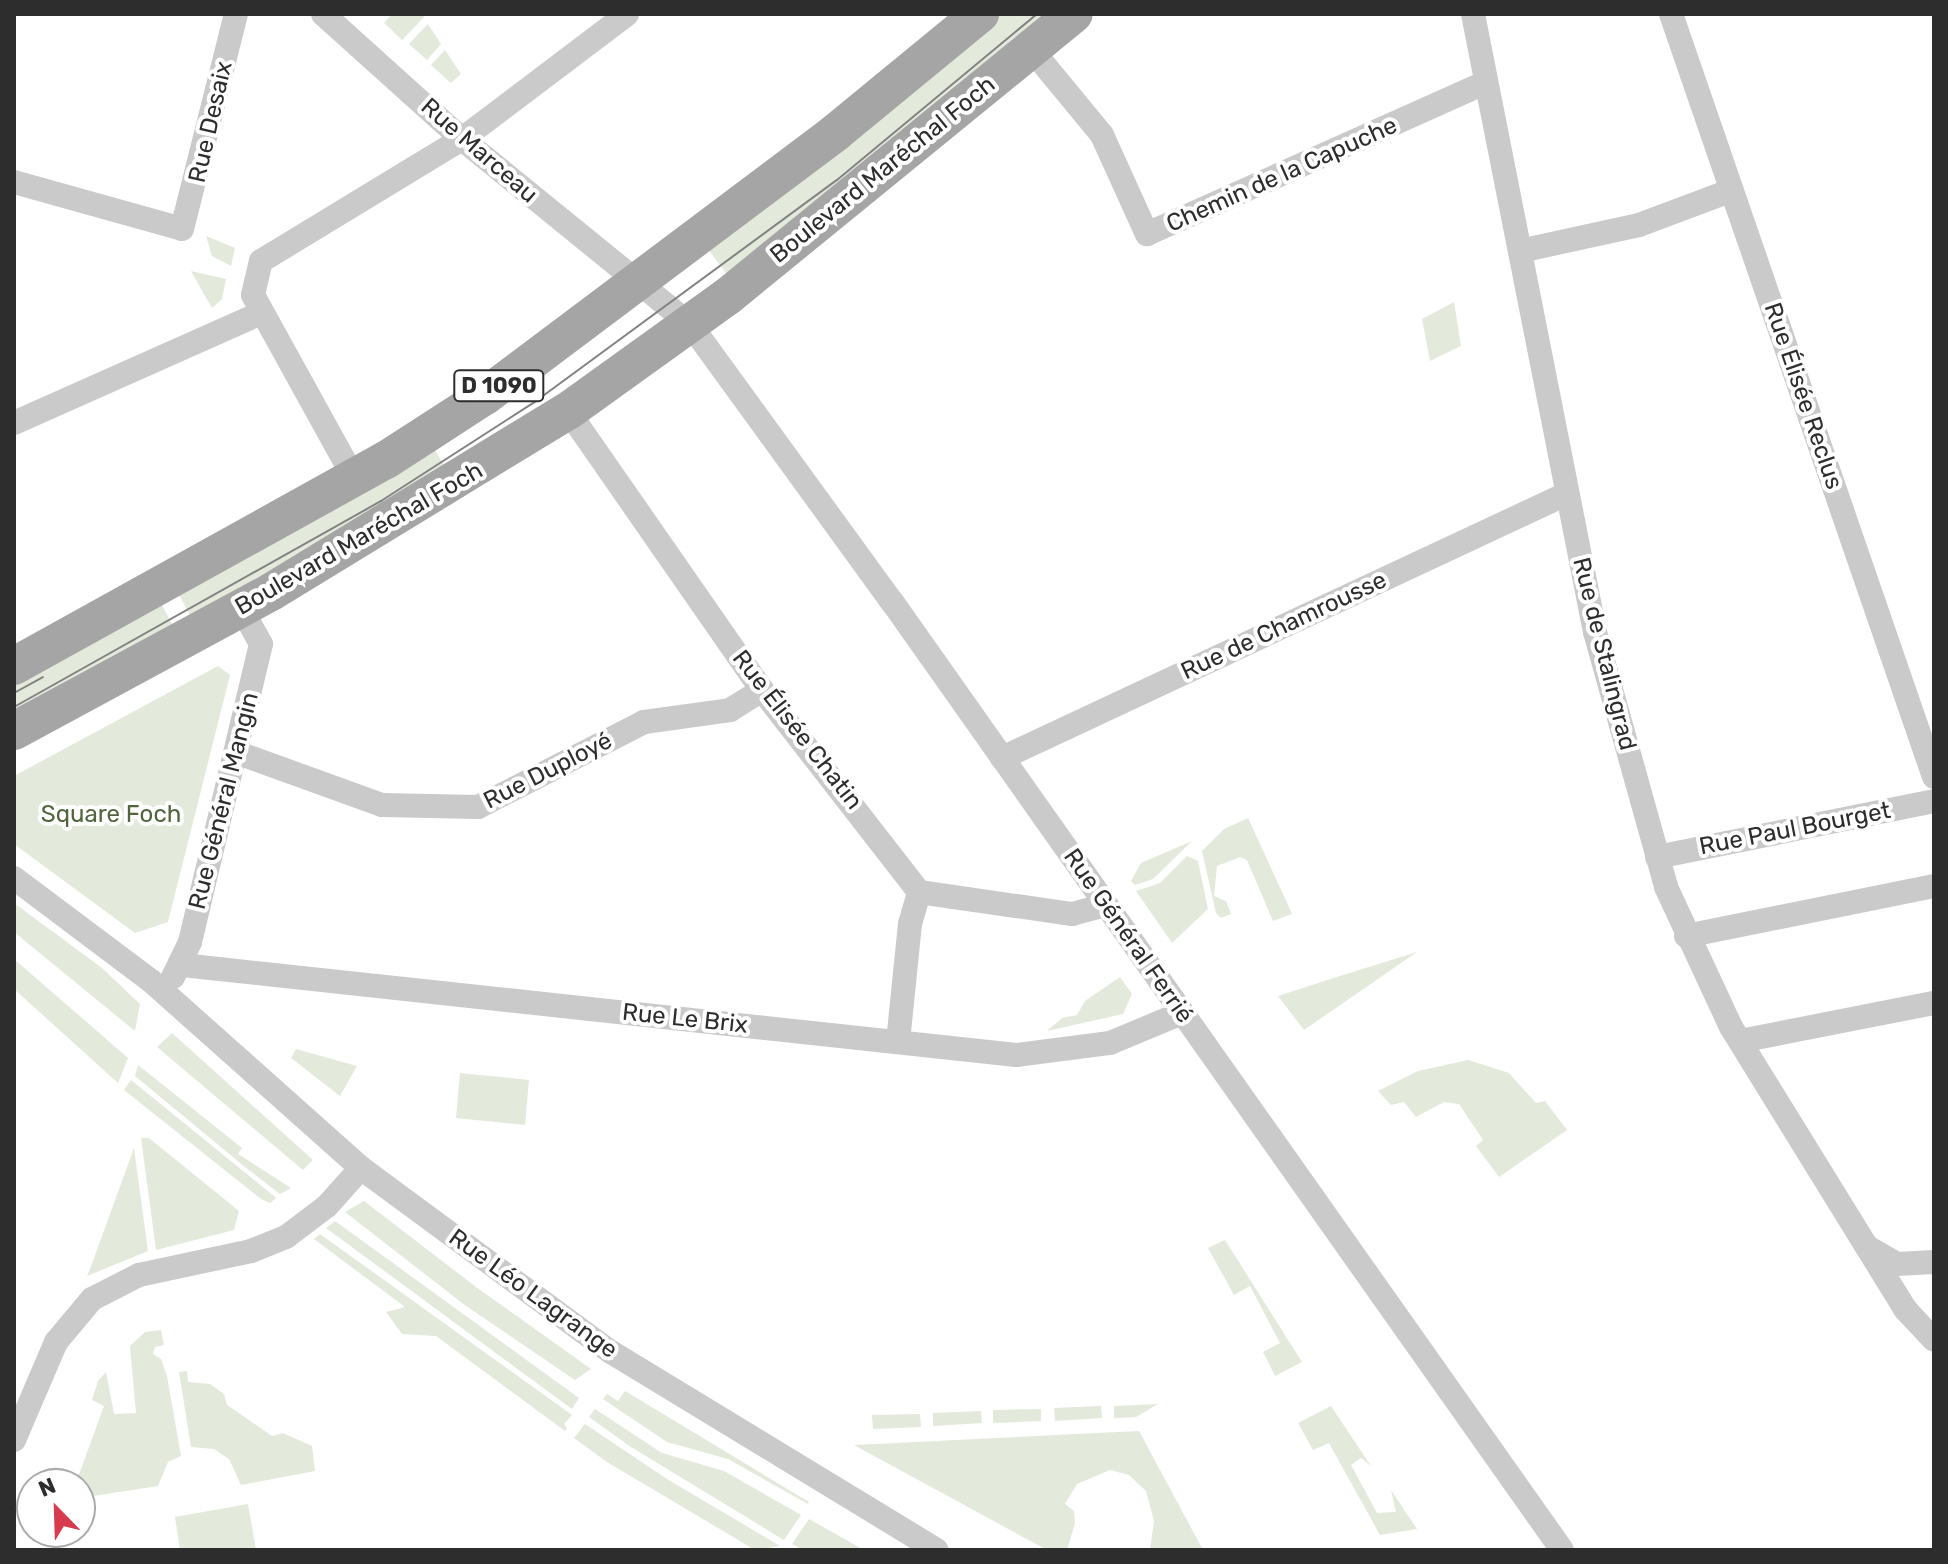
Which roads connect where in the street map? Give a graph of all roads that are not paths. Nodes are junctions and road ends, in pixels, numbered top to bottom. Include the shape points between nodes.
1 (236, 14) edge
2 (323, 14) edge
3 (627, 14) edge
4 (980, 14) edge
5 (1074, 14) edge
6 (1473, 14) edge
7 (1671, 14) edge
8 (1032, 50) junction
9 (1484, 83) junction
10 (462, 139) junction
11 (14, 182) edge
12 (1732, 190) junction
13 (1520, 251) junction
14 (637, 284) junction
15 (261, 313) junction
16 (690, 324) junction
17 (568, 411) junction
18 (14, 423) edge
19 (354, 478) junction
20 (1566, 494) junction
21 (241, 608) junction
22 (14, 666) edge
23 (762, 690) junction
24 (14, 731) edge
25 (238, 753) junction
26 (1002, 758) junction
27 (1934, 777) edge
28 (1934, 801) edge
29 (1657, 857) junction
30 (14, 878) edge
31 (1934, 886) edge
32 (919, 892) junction
33 (1106, 905) junction
34 (1686, 936) junction
35 (182, 965) junction
36 (162, 992) junction
37 (1934, 1003) edge
38 (1182, 1013) junction
39 (1740, 1041) junction
40 (898, 1042) junction
41 (361, 1168) junction
42 (1865, 1246) junction
43 (1934, 1262) edge
44 (1934, 1340) edge
45 (14, 1440) edge
46 (937, 1550) edge
47 (1562, 1550) edge

1 - 11 street, Rue Desaix via 182,229
2 - 10 street, Rue Marceau
3 - 10 street
4 - 14 main road, D 1090
5 - 8 main road, Boulevard Maréchal Foch / D 1090
6 - 9 street, Rue de Stalingrad
7 - 12 street, Rue Élisée Reclus
8 - 9 street, Chemin de la Capuche via 1102,135 1147,234
8 - 16 main road, Boulevard Maréchal Foch / D 1090
9 - 13 street, Rue de Stalingrad
10 - 14 street, Rue Marceau
10 - 15 street via 261,261 253,295
12 - 13 street via 1639,225
12 - 27 street, Rue Élisée Reclus
13 - 20 street, Rue de Stalingrad
14 - 16 street
14 - 19 main road, D 1090 via 485,396
15 - 18 street
15 - 19 street
16 - 17 main road, Boulevard Maréchal Foch / D 1090
16 - 26 street, Rue Général Ferrié
17 - 21 main road, Boulevard Maréchal Foch / D 1090
17 - 23 street, Rue Élisée Chatin
19 - 22 main road, D 1090
20 - 26 street, Rue de Chamrousse
20 - 29 street, Rue de Stalingrad via 1595,632
21 - 24 main road, Boulevard Maréchal Foch / D 1090
21 - 25 street, Rue Général Mangin via 261,644
23 - 25 street, Rue Duployé via 730,710 644,722 478,807 382,805
23 - 32 street, Rue Élisée Chatin
25 - 35 street, Rue Général Mangin
26 - 33 street, Rue Général Ferrié
28 - 29 street, Rue Paul Bourget
29 - 34 street, Rue de Stalingrad
30 - 36 street, Rue Léo Lagrange
31 - 34 street
32 - 33 street via 1072,914
32 - 40 street via 910,924
33 - 38 street, Rue Général Ferrié
34 - 39 street, Rue de Stalingrad
35 - 36 street, Rue Général Mangin
35 - 40 street, Rue Le Brix
36 - 41 street, Rue Léo Lagrange
37 - 39 street
38 - 40 street, Rue Le Brix via 1110,1043 1047,1055
38 - 47 street, Rue Général Ferrié
39 - 42 street, Rue de Stalingrad
41 - 45 street via 327,1206 277,1241 139,1275 92,1299 56,1342
41 - 46 street, Rue Léo Lagrange via 611,1352
42 - 43 street via 1897,1264
42 - 44 street, Rue de Stalingrad via 1905,1309

